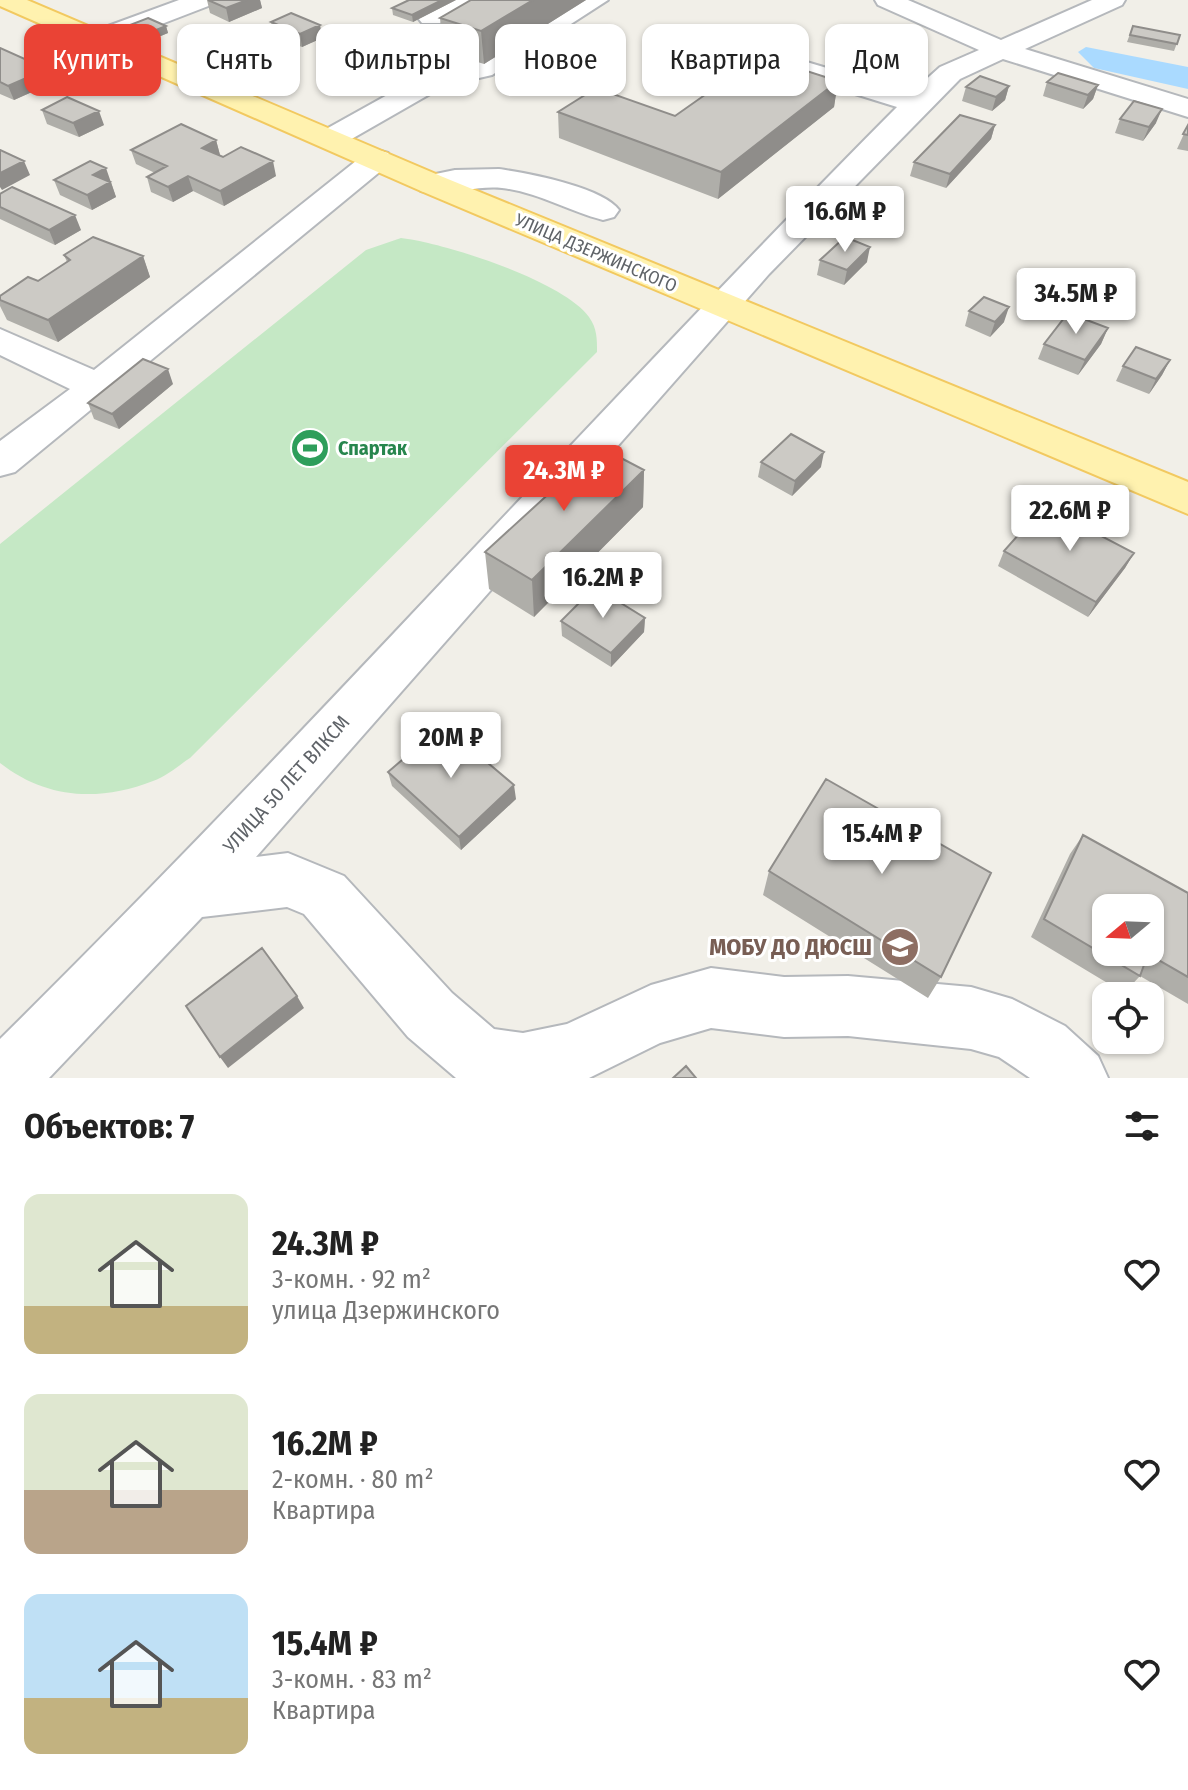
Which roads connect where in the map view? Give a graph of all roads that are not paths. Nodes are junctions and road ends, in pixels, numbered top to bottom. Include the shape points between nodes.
1 (6, 0) edge
2 (202, 0) edge
3 (466, 0) edge
4 (596, 0) edge
5 (887, 0) edge
6 (1113, 0) edge
7 (1073, 10) edge
8 (431, 18) edge
9 (63, 24) edge
10 (138, 24) edge
11 (1004, 51) junction
12 (161, 66) edge
13 (809, 71) edge
14 (916, 104) junction
15 (1188, 108) edge
16 (330, 139) junction
17 (377, 159) junction
18 (432, 184) junction
19 (603, 210) dead end
20 (724, 307) junction
21 (0, 341) edge
22 (98, 387) junction
23 (0, 462) edge
24 (1188, 499) edge
25 (188, 892) junction
26 (5, 1078) edge
27 (1076, 1078) edge

1 - 9 main road, УЛИЦА ДЗЕРЖИНСКОГО
2 - 10 lane
3 - 8 lane
4 - 16 lane via 482,69 435,80
5 - 11 lane
6 - 7 lane, УЛИЦА 50 ЛЕТ ВЛКСМ
7 - 11 lane, УЛИЦА 50 ЛЕТ ВЛКСМ
11 - 14 lane, УЛИЦА 50 ЛЕТ ВЛКСМ via 950,73
11 - 15 lane
12 - 16 main road, УЛИЦА ДЗЕРЖИНСКОГО
13 - 14 lane
14 - 20 lane, УЛИЦА 50 ЛЕТ ВЛКСМ
16 - 17 main road, УЛИЦА ДЗЕРЖИНСКОГО
17 - 18 main road, УЛИЦА ДЗЕРЖИНСКОГО
17 - 22 lane
18 - 19 lane via 471,175 514,178
18 - 20 main road, УЛИЦА ДЗЕРЖИНСКОГО
20 - 24 main road, УЛИЦА ДЗЕРЖИНСКОГО
20 - 25 lane, УЛИЦА 50 ЛЕТ ВЛКСМ
21 - 22 lane
22 - 23 lane
25 - 26 lane, УЛИЦА 50 ЛЕТ ВЛКСМ
25 - 27 lane via 288,880 324,895 430,1015 481,1058 523,1064 572,1054 651,1015 711,998 971,1018 1012,1030 1043,1048

